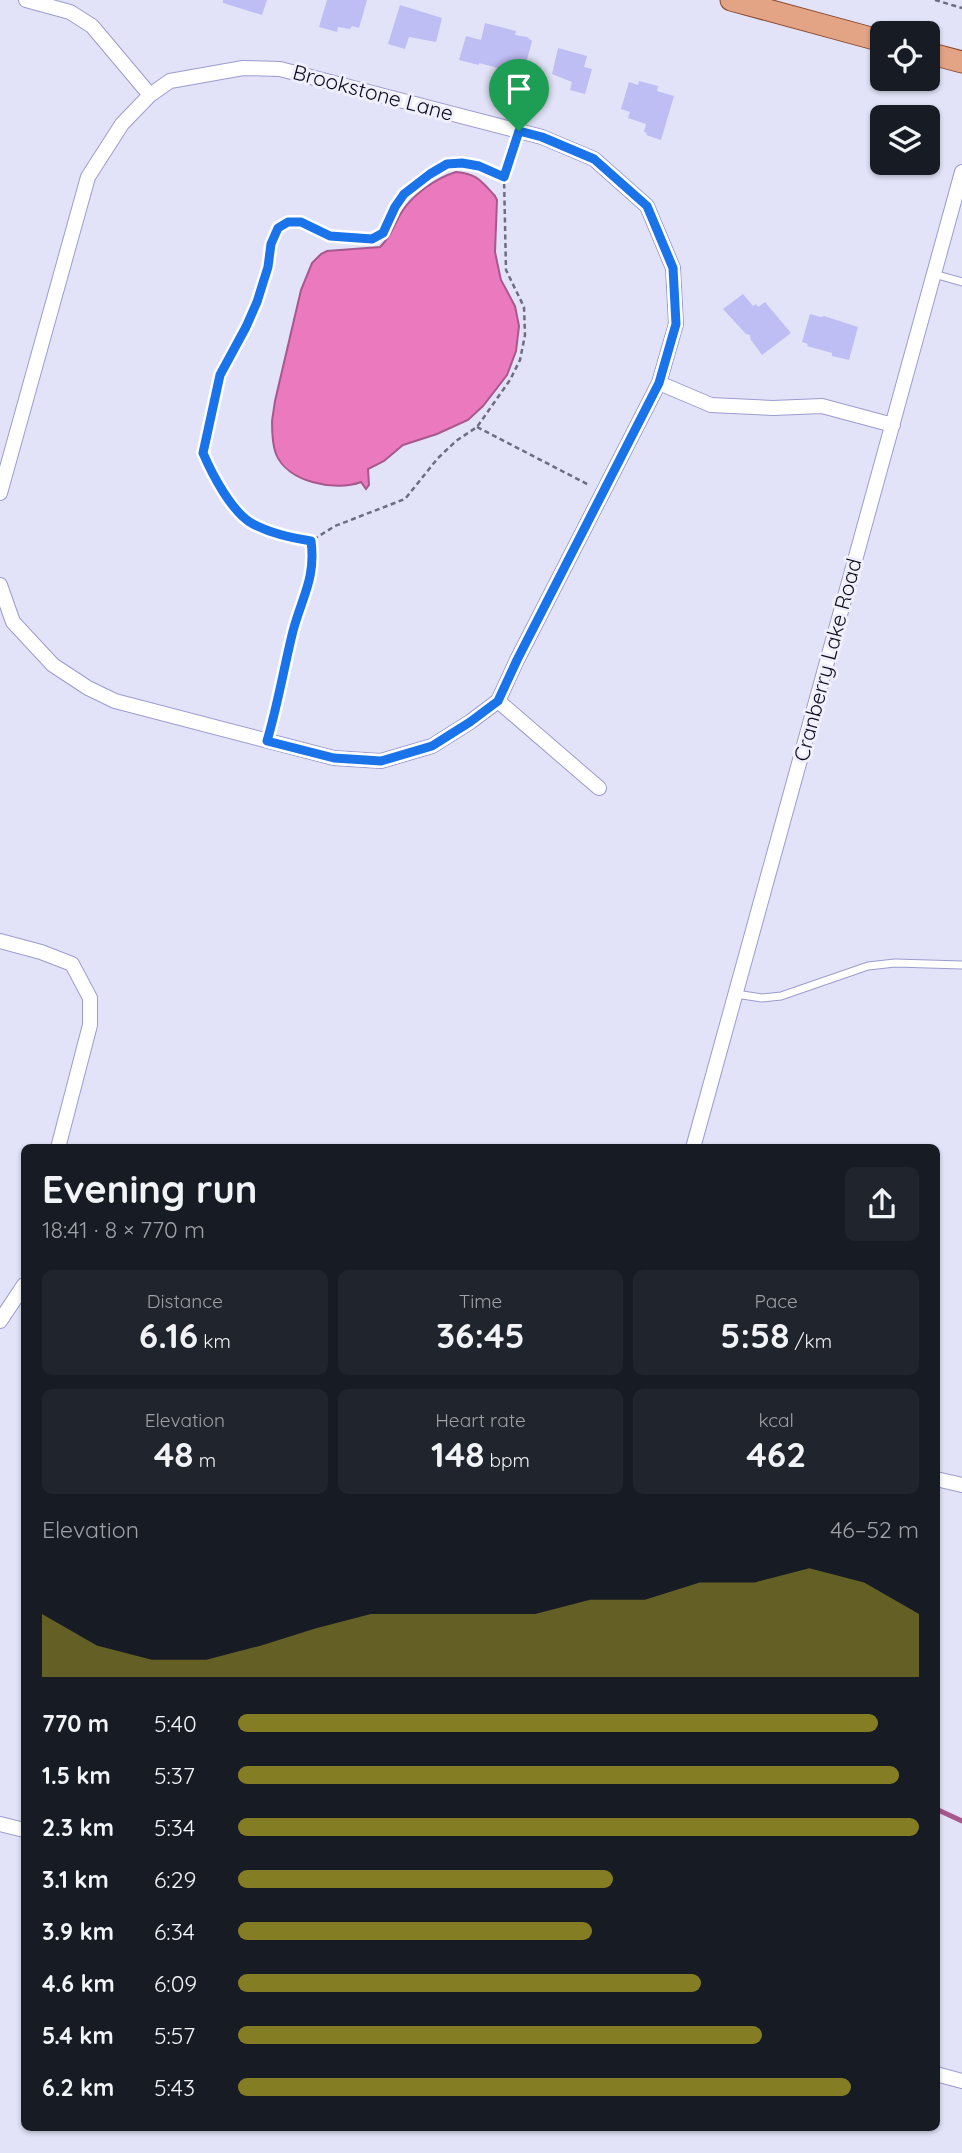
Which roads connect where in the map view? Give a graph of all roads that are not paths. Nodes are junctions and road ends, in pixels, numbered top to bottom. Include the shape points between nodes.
1 (26, 0) edge
2 (731, 0) edge
3 (870, 38) edge
4 (940, 56) edge
5 (962, 62) edge
6 (150, 94) junction
7 (962, 172) edge
8 (934, 274) junction
9 (962, 282) edge
10 (659, 383) junction
11 (893, 425) junction
12 (0, 493) edge
13 (0, 585) edge
14 (498, 701) junction
15 (599, 788) dead end
16 (0, 941) edge
17 (962, 965) edge
18 (736, 994) junction
19 (59, 1144) edge
20 (694, 1144) edge
21 (21, 1290) edge
22 (0, 1321) edge
23 (940, 1480) edge
24 (962, 1485) edge
25 (0, 1824) edge
26 (21, 1829) edge
27 (940, 2075) edge
28 (962, 2081) edge

1 - 6 street via 70,12 92,26
2 - 3 main road
4 - 5 main road
6 - 10 street, Brookstone Lane via 170,81 243,68 280,69 542,137 594,159 647,206 673,268 676,324
6 - 12 street, Brookstone Lane via 122,124 88,177
7 - 8 street, Cranberry Lake Road
8 - 9 lane
8 - 11 street, Cranberry Lake Road
10 - 11 street via 711,405 822,407
10 - 14 street, Brookstone Lane
11 - 18 street, Cranberry Lake Road
13 - 14 street, Brookstone Lane via 13,622 53,665 88,688 115,701 334,758 381,761 432,746
14 - 15 street
16 - 19 street via 72,964 90,998 90,1025
17 - 18 lane via 868,966 780,996
18 - 20 street, Cranberry Lake Road
21 - 22 street
23 - 24 street
25 - 26 street
27 - 28 street

